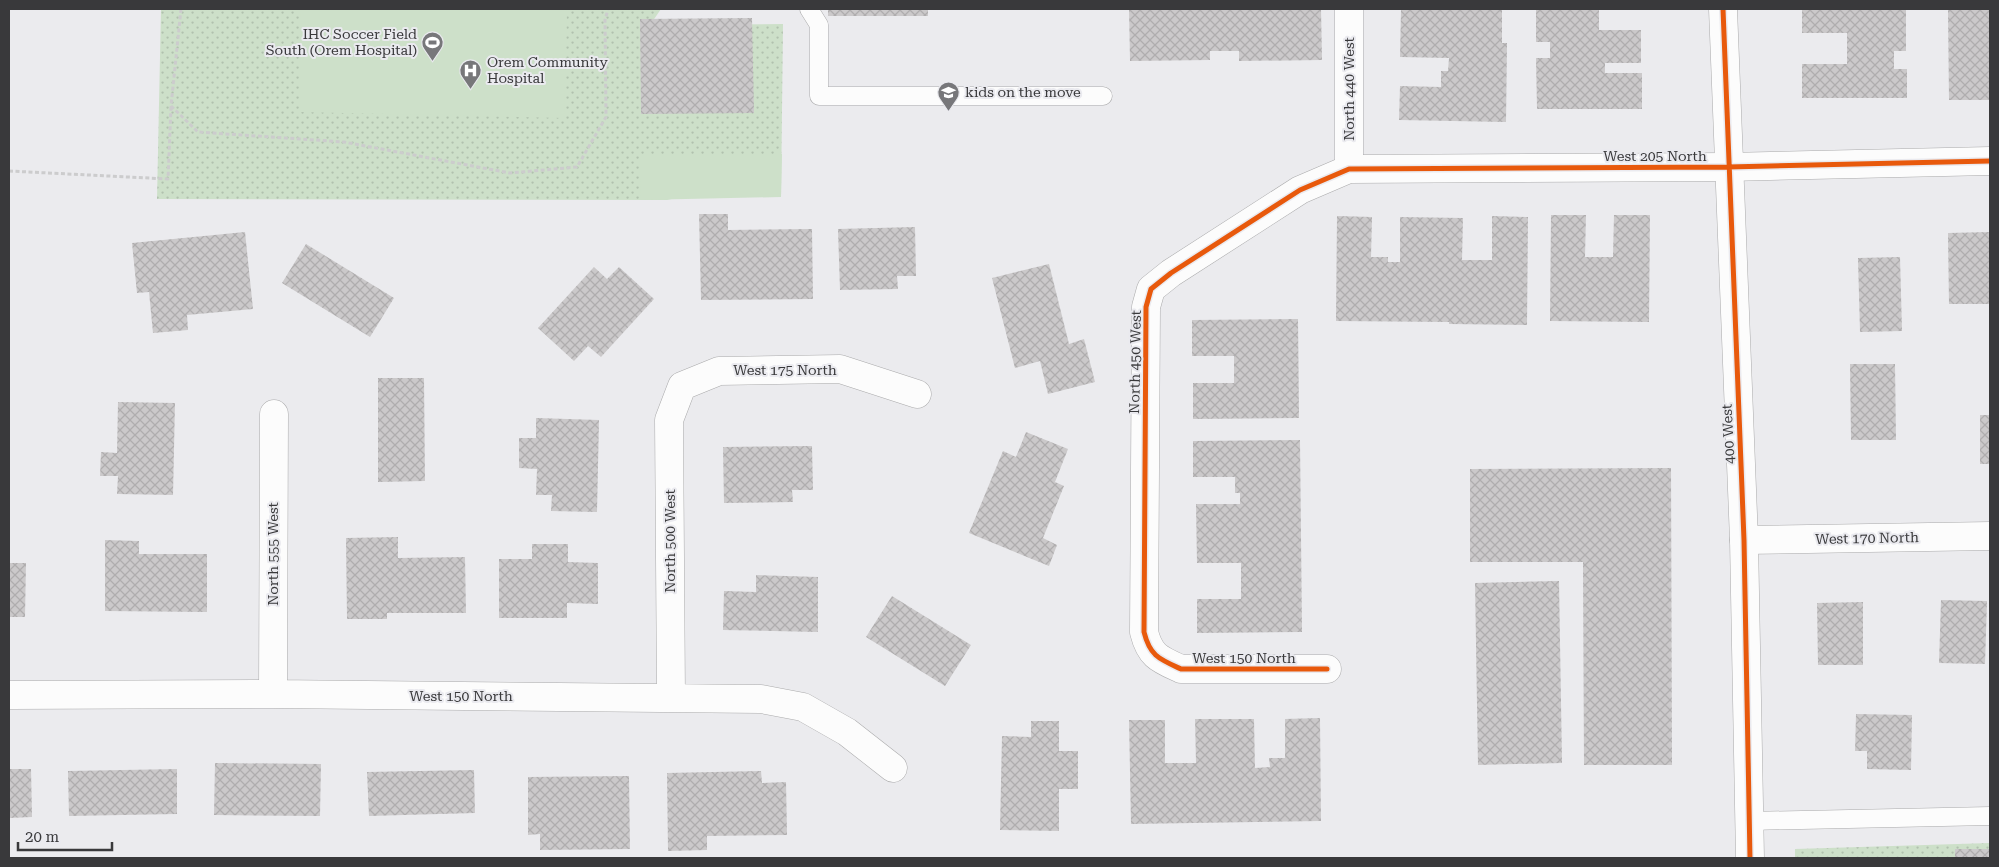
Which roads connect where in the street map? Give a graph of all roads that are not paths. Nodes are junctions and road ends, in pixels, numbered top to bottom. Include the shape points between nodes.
1 (809, 9) edge
2 (1349, 9) edge
3 (1723, 9) edge
4 (1103, 96) dead end
5 (1990, 161) edge
6 (1728, 167) junction
7 (1349, 169) junction
8 (682, 386) joint
9 (917, 394) dead end
10 (274, 414) dead end
11 (1990, 536) edge
12 (1744, 540) junction
13 (1163, 661) joint
14 (1327, 669) dead end
15 (273, 694) junction
16 (9, 695) edge
17 (671, 697) junction
18 (893, 768) dead end
19 (1990, 816) edge
20 (1749, 821) junction
21 (1750, 858) edge

1 - 4 lane via 819,25 819,96
2 - 7 street, North 440 West
3 - 6 street, 400 West
5 - 6 street, West 205 North
6 - 7 street, West 205 North
6 - 12 street, 400 West
7 - 13 street, North 450 West via 1300,190 1171,272 1151,289 1146,307 1144,632 1148,648
8 - 9 street, West 175 North via 719,371 840,369
8 - 17 street, North 500 West via 669,420
10 - 15 street, North 555 West
11 - 12 street, West 170 North
12 - 20 street, 400 West
13 - 14 street, West 150 North via 1181,669
15 - 16 street, West 150 North
15 - 17 street, West 150 North
17 - 18 street, West 150 North via 761,700 803,707 847,732
19 - 20 lane
20 - 21 street, 400 West

